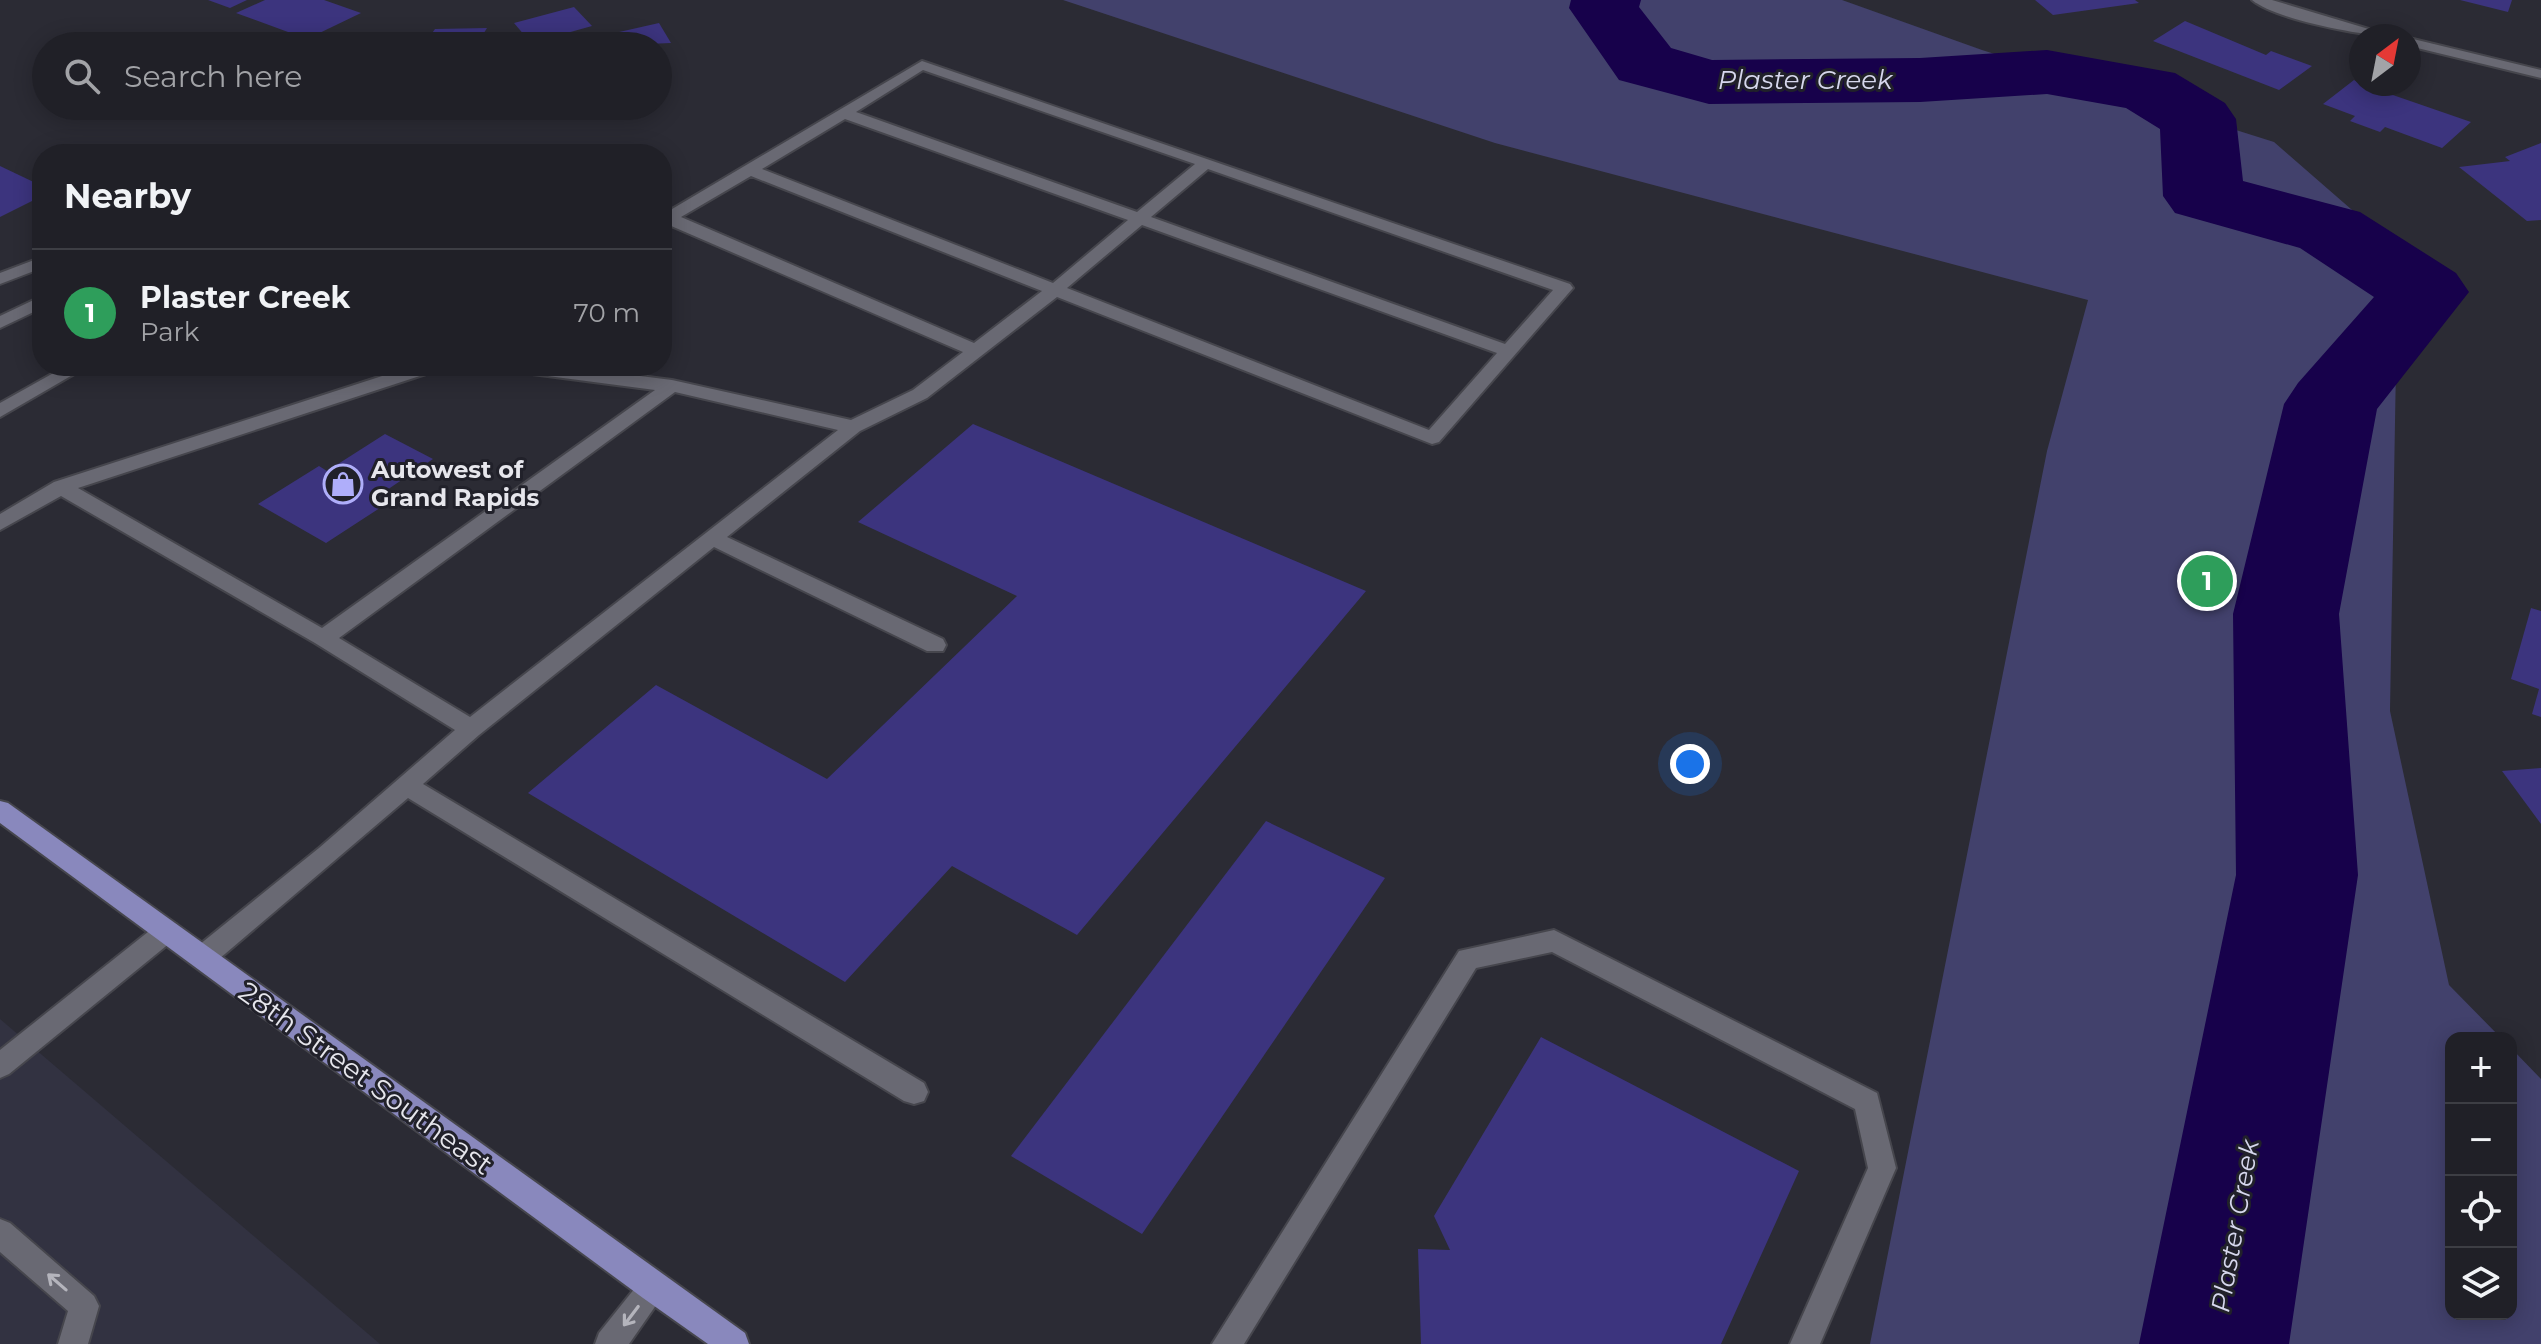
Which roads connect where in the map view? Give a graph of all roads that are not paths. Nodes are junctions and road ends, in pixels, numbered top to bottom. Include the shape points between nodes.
1 (2259, 0) edge
2 (2349, 27) edge
3 (2421, 45) edge
4 (2541, 74) edge
5 (844, 113) junction
6 (1206, 163) junction
7 (750, 170) junction
8 (672, 216) edge
9 (672, 220) edge
10 (1139, 220) junction
11 (32, 266) edge
12 (0, 279) edge
13 (1056, 289) junction
14 (32, 306) edge
15 (0, 323) edge
16 (976, 351) junction
17 (1509, 351) junction
18 (61, 376) edge
19 (401, 376) edge
20 (594, 376) edge
21 (672, 386) junction
22 (0, 411) edge
23 (853, 427) junction
24 (61, 487) junction
25 (0, 523) edge
26 (712, 538) junction
27 (323, 638) junction
28 (935, 645) dead end
29 (471, 729) junction
30 (407, 786) junction
31 (0, 810) edge
32 (167, 931) junction
33 (203, 957) junction
34 (0, 1066) edge
35 (914, 1092) dead end
36 (0, 1233) edge
37 (653, 1288) junction
38 (73, 1344) edge
39 (610, 1344) edge
40 (734, 1344) edge
41 (1227, 1344) edge
42 (1805, 1344) edge

1 - 2 street
3 - 4 street
5 - 6 street via 922,65
5 - 7 street
5 - 10 street
6 - 10 street
6 - 17 street via 1564,288
7 - 8 street
7 - 13 street
9 - 16 street
10 - 13 street
10 - 17 street
11 - 12 street
13 - 16 street
13 - 17 street via 1432,438
14 - 15 street
16 - 23 street via 920,394
18 - 22 street
19 - 24 street
20 - 21 street
21 - 23 street
21 - 27 street
23 - 26 street
24 - 25 street
24 - 27 street
26 - 28 street
26 - 29 street
27 - 29 street
29 - 30 street
30 - 33 street
30 - 35 street
31 - 32 main road, 28th Street Southeast
32 - 33 main road, 28th Street Southeast
32 - 34 street
33 - 37 main road, 28th Street Southeast
38 -> 36 street via 84,1306
37 -> 39 street
37 - 40 main road, 28th Street Southeast
41 - 42 street via 1468,959 1554,941 1867,1102 1882,1168

